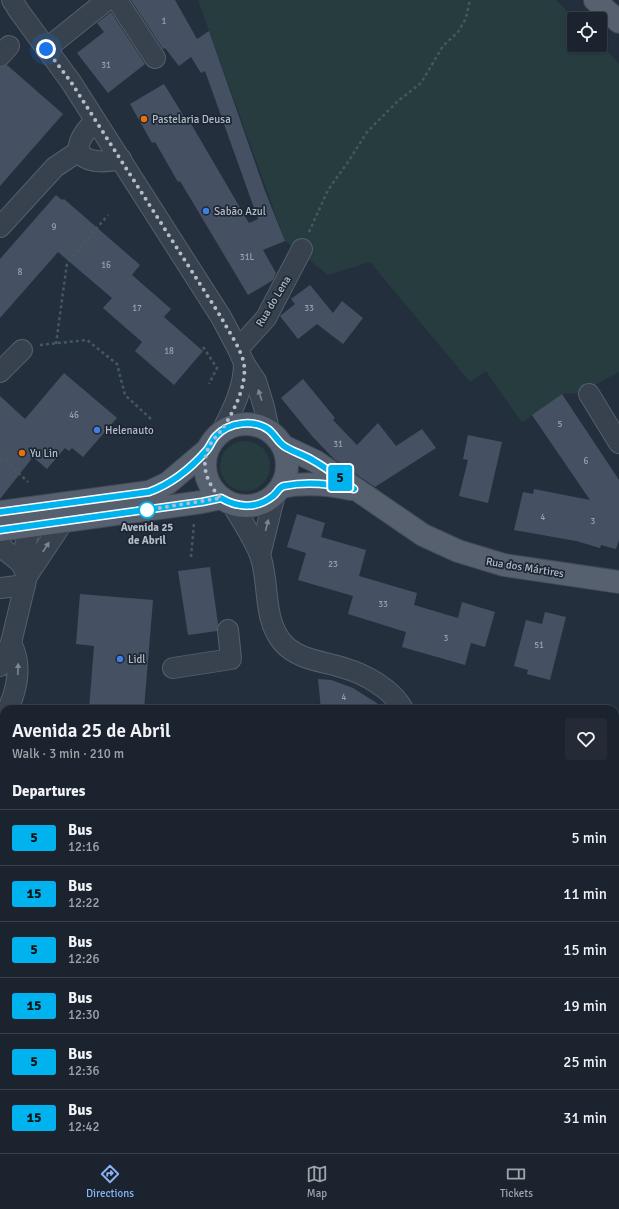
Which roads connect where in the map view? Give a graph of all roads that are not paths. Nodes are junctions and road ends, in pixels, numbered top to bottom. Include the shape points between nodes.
1 (12, 0) edge
2 (107, 0) edge
3 (117, 0) edge
4 (595, 0) edge
5 (619, 22) edge
6 (46, 49) junction
7 (155, 58) dead end
8 (95, 121) junction
9 (79, 151) junction
10 (121, 159) junction
11 (0, 227) edge
12 (302, 249) road end
13 (22, 350) dead end
14 (241, 356) junction
15 (0, 372) edge
16 (589, 394) dead end
17 (222, 431) junction
18 (276, 438) junction
19 (619, 443) edge
20 (207, 450) junction
21 (354, 489) junction
22 (278, 491) junction
23 (227, 501) junction
24 (51, 504) junction
25 (0, 512) edge
26 (66, 520) junction
27 (30, 526) junction
28 (0, 530) edge
29 (0, 546) edge
30 (260, 555) junction
31 (24, 575) junction
32 (619, 582) edge
33 (0, 588) edge
34 (228, 630) dead end
35 (11, 643) junction
36 (0, 666) edge
37 (173, 668) dead end
38 (13, 705) edge
39 (399, 705) edge

1 - 6 street
2 - 6 street
3 - 7 street
4 - 5 main road
6 - 8 street via 71,82
8 - 9 street via 78,144
8 - 10 street
9 - 10 street via 83,157 90,160 109,162
9 - 11 street via 55,167
10 - 14 street via 221,317
12 - 14 street, Rua do Lena via 266,318
13 - 15 street
14 - 17 street via 244,375 239,395
18 -> 14 street via 256,381
16 - 19 street
17 - 18 main road via 233,425 245,423 258,425
17 - 20 main road
18 - 21 main road, Rua dos Mártires via 315,461
18 - 22 main road via 287,459 286,474
20 - 23 main road via 205,471 214,490
20 - 24 main road via 181,474 149,492
21 - 22 main road, Rua dos Mártires via 327,484 296,484
21 - 32 main road, Rua dos Mártires via 423,535 474,557 504,565
22 - 23 main road via 264,502 250,506
30 -> 22 street
23 - 26 main road
23 - 30 street
24 - 25 main road
24 - 27 main road
26 - 27 main road
31 -> 26 street
27 - 28 main road
27 - 31 street
29 - 31 street
30 - 39 street via 272,622 283,643 300,656 365,676 392,696
31 - 33 street
31 - 35 street
34 - 37 street via 231,659
35 - 36 street
38 -> 35 street via 18,660

